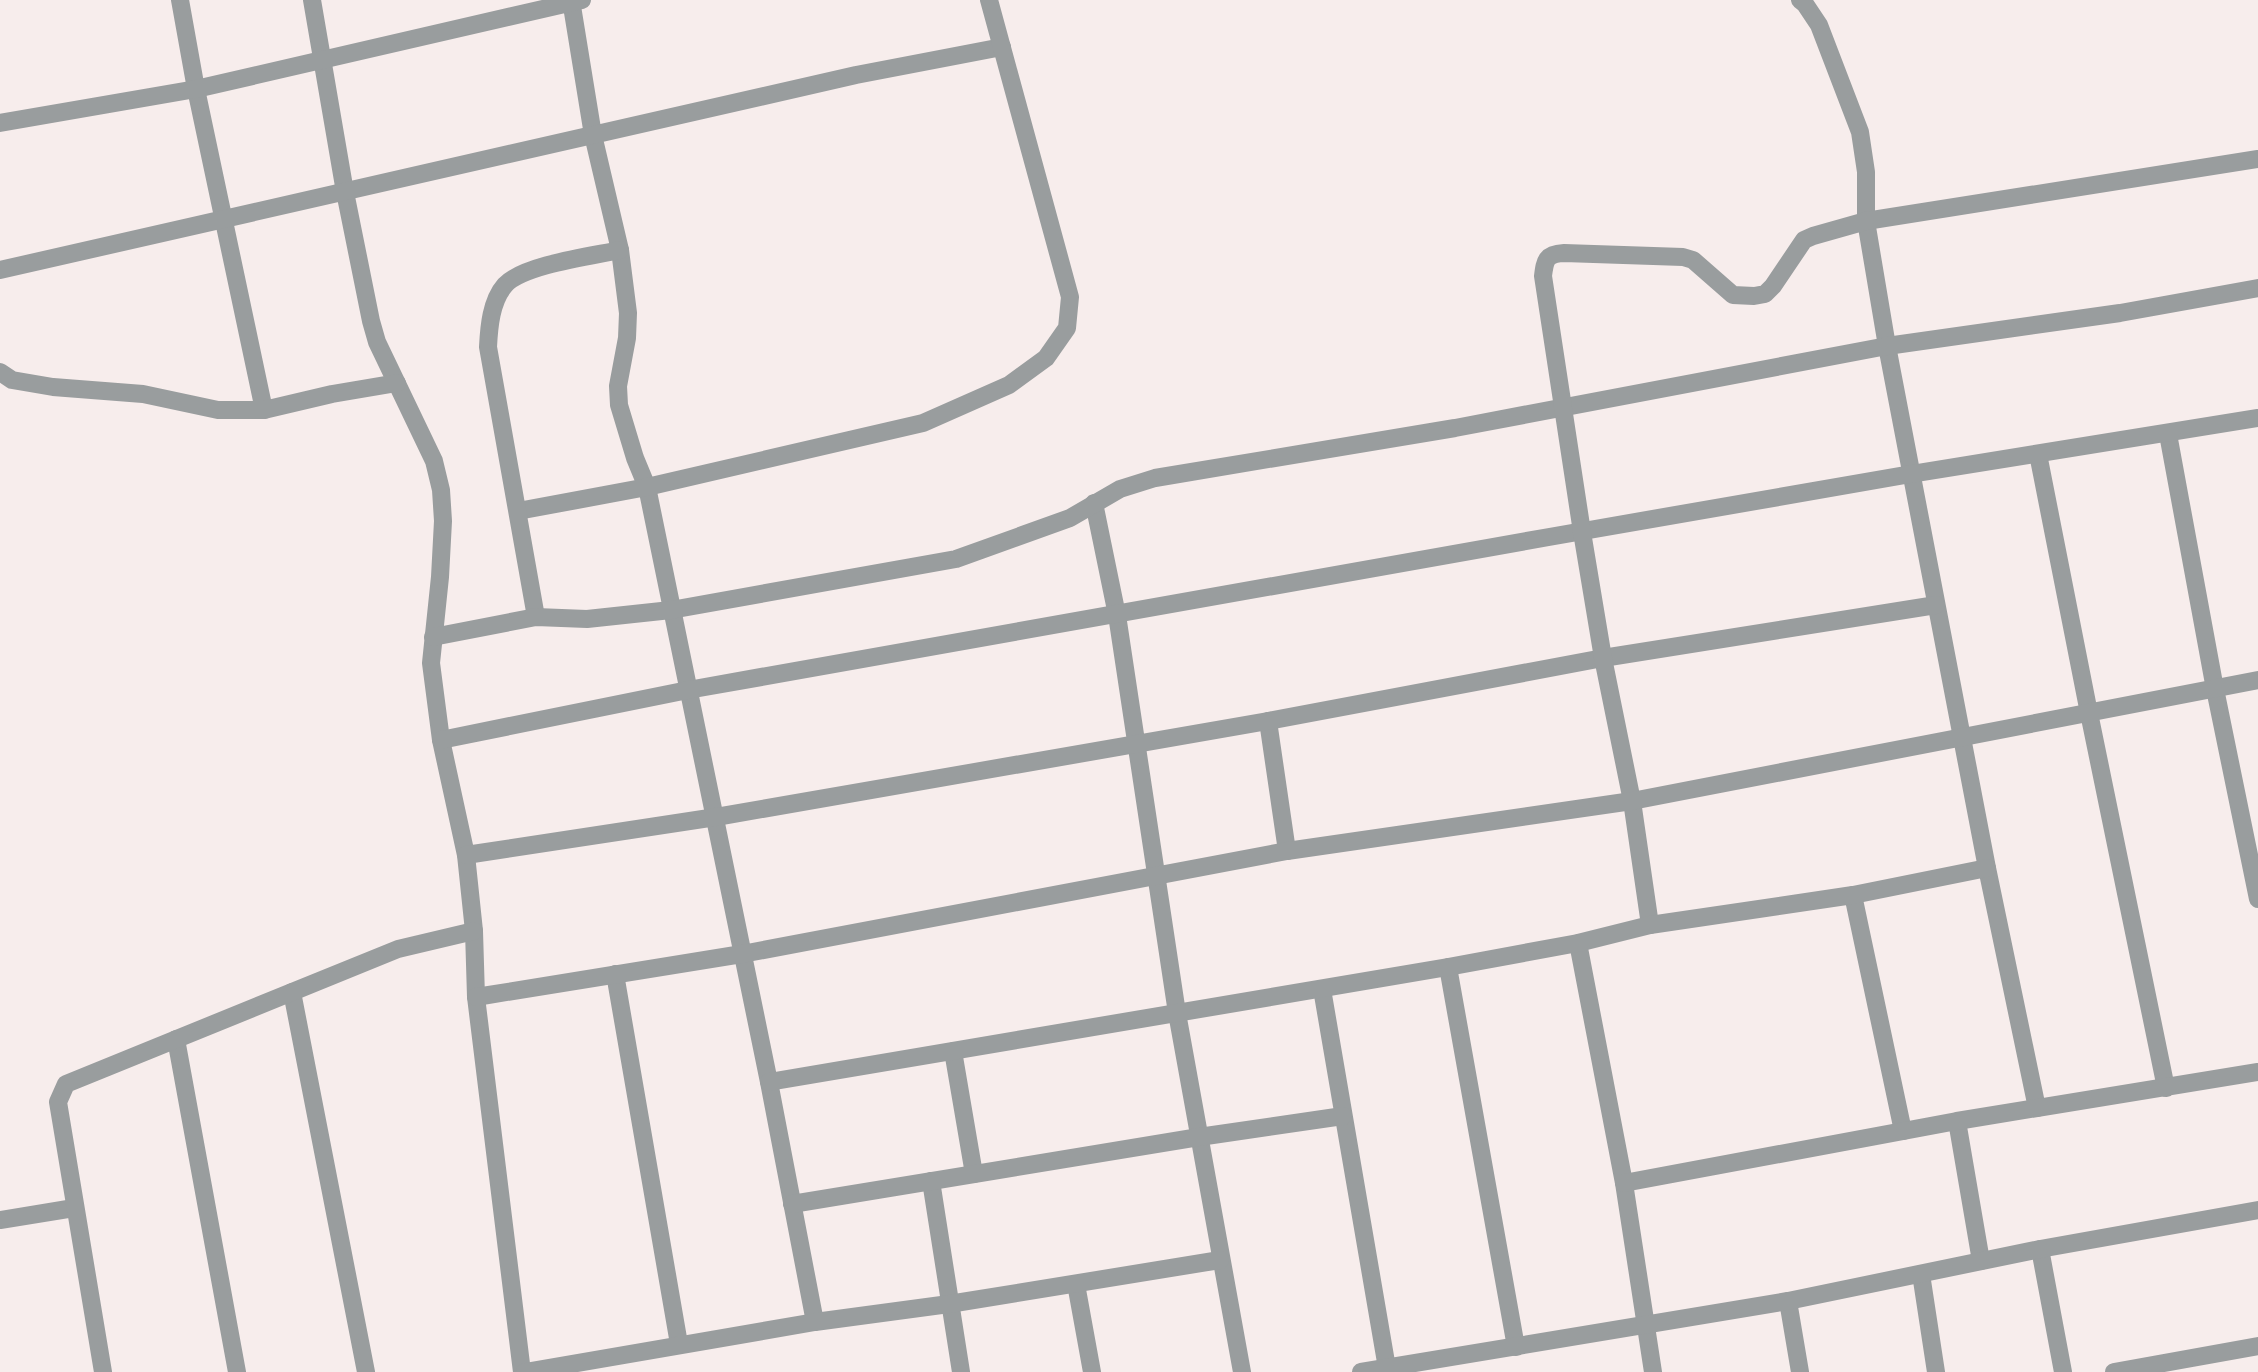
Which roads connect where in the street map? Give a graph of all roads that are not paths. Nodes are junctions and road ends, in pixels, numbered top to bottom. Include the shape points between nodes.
1 (180, 0) edge
2 (312, 0) edge
3 (989, 0) edge
4 (1800, 0) edge
5 (575, 1) edge
6 (1002, 47) junction
7 (324, 60) junction
8 (196, 88) junction
9 (0, 123) edge
10 (593, 135) junction
11 (2258, 159) edge
12 (345, 192) junction
13 (223, 218) junction
14 (1866, 221) junction
15 (620, 250) junction
16 (0, 270) edge
17 (2258, 288) edge
18 (1887, 346) junction
19 (0, 372) edge
20 (398, 383) junction
21 (1562, 408) junction
22 (264, 410) junction
23 (2258, 418) edge
24 (2168, 434) junction
25 (2038, 454) junction
26 (1911, 474) junction
27 (647, 487) junction
28 (1094, 503) junction
29 (518, 511) junction
30 (1582, 532) junction
31 (1936, 605) junction
32 (671, 610) junction
33 (1117, 615) junction
34 (536, 617) junction
35 (434, 637) junction
36 (1603, 658) junction
37 (2258, 680) edge
38 (2216, 689) junction
39 (688, 690) junction
40 (2089, 713) junction
41 (1268, 721) junction
42 (1962, 738) junction
43 (441, 740) junction
44 (1136, 744) junction
45 (1632, 801) junction
46 (716, 817) junction
47 (1287, 851) junction
48 (466, 855) junction
49 (1987, 868) junction
50 (1156, 876) junction
51 (1853, 895) junction
52 (2258, 899) edge
53 (1650, 925) junction
54 (474, 931) junction
55 (1578, 943) junction
56 (742, 954) junction
57 (1448, 967) junction
58 (615, 975) junction
59 (1322, 989) junction
60 (292, 992) junction
61 (476, 997) junction
62 (1177, 1013) junction
63 (176, 1039) junction
64 (953, 1051) junction
65 (2258, 1072) edge
66 (769, 1082) junction
67 (2166, 1088) junction
68 (2037, 1108) junction
69 (1343, 1116) junction
70 (1957, 1121) junction
71 (1903, 1131) junction
72 (1199, 1137) junction
73 (974, 1174) junction
74 (931, 1181) junction
75 (1624, 1183) junction
76 (792, 1203) junction
77 (74, 1208) junction
78 (2258, 1210) edge
79 (0, 1220) edge
80 (2040, 1249) junction
81 (1220, 1260) junction
82 (1981, 1261) junction
83 (1921, 1274) junction
84 (1076, 1284) junction
85 (1788, 1301) junction
86 (949, 1304) junction
87 (815, 1322) junction
88 (1646, 1326) junction
89 (679, 1344) junction
90 (2258, 1346) edge
91 (1516, 1347) junction
92 (1387, 1368) junction
93 (103, 1372) edge
94 (237, 1372) edge
95 (366, 1372) edge
96 (523, 1372) edge
97 (960, 1372) edge
98 (1092, 1372) edge
99 (1242, 1372) edge
100 (1361, 1372) edge
101 (1653, 1372) edge
102 (1800, 1372) edge
103 (1936, 1372) edge
104 (2063, 1372) edge
105 (2114, 1372) edge

1 - 8 street
2 - 7 street
3 - 6 street
4 - 14 street via 1819,25 1860,132 1866,172
5 - 7 street
5 - 10 street
6 - 10 street via 856,75
6 - 27 street via 1070,297 1067,328 1046,358 1009,385 923,423
7 - 8 street
7 - 12 street
8 - 9 street
8 - 13 street
10 - 12 street
10 - 15 street
11 - 14 street
12 - 13 street
12 - 20 street via 371,321
13 - 16 street
13 - 22 street
14 - 18 street
14 - 21 street via 1804,240 1773,286 1754,296 1733,295 1683,256 1554,254 1545,263 1543,276
15 - 27 street via 628,314 619,405
15 - 29 street via 517,275 498,297 489,323 488,347
17 - 18 street via 2120,314
18 - 21 street
18 - 26 street
19 - 22 street via 12,380 53,387 143,394 218,410
20 - 22 street
20 - 35 street via 434,460 441,490 441,577
21 - 28 street via 1155,478 1120,489
21 - 30 street
23 - 24 street
24 - 25 street
24 - 38 street
25 - 26 street
25 - 40 street
26 - 30 street
26 - 31 street
27 - 29 street
27 - 32 street
28 - 32 street via 1070,518 956,560
28 - 33 street
29 - 34 street
30 - 33 street
30 - 36 street
31 - 36 street
31 - 42 street
32 - 34 street via 587,619
32 - 39 street
33 - 39 street
33 - 44 street
34 - 35 street
35 - 43 street via 430,663
36 - 41 street
36 - 45 street
37 - 38 street
38 - 40 street
38 - 52 street
39 - 43 street
39 - 46 street
40 - 42 street
40 - 67 street
41 - 44 street
41 - 47 street
42 - 45 street
42 - 49 street
43 - 48 street
44 - 46 street
44 - 50 street
45 - 47 street
45 - 53 street
46 - 48 street
46 - 56 street
47 - 50 street
48 - 54 street
49 - 51 street
49 - 68 street
50 - 56 street
50 - 62 street
51 - 53 street
51 - 71 street
53 - 55 street
54 - 60 street via 398,949
54 - 61 street
55 - 57 street
55 - 75 street
56 - 58 street
56 - 66 street
57 - 59 street
57 - 91 street
58 - 61 street
58 - 89 street
59 - 62 street
59 - 69 street
60 - 63 street
60 - 95 street
61 - 96 street
62 - 64 street
62 - 72 street
63 - 77 street via 76,1079 61,1090 58,1102
63 - 94 street
64 - 66 street
64 - 73 street
65 - 67 street
66 - 76 street
67 - 68 street
68 - 70 street
69 - 72 street
69 - 92 street
70 - 71 street
70 - 82 street
71 - 75 street
72 - 73 street
72 - 81 street
73 - 74 street
74 - 76 street
74 - 86 street
75 - 88 street
76 - 87 street
77 - 79 street
77 - 93 street
78 - 80 street
80 - 82 street
80 - 104 street
81 - 84 street
81 - 99 street
82 - 83 street
83 - 85 street
83 - 103 street
84 - 86 street
84 - 98 street
85 - 88 street
85 - 102 street
86 - 87 street
86 - 97 street
87 - 89 street
88 - 91 street
88 - 101 street
89 - 96 street
90 - 105 street
91 - 92 street
92 - 100 street

